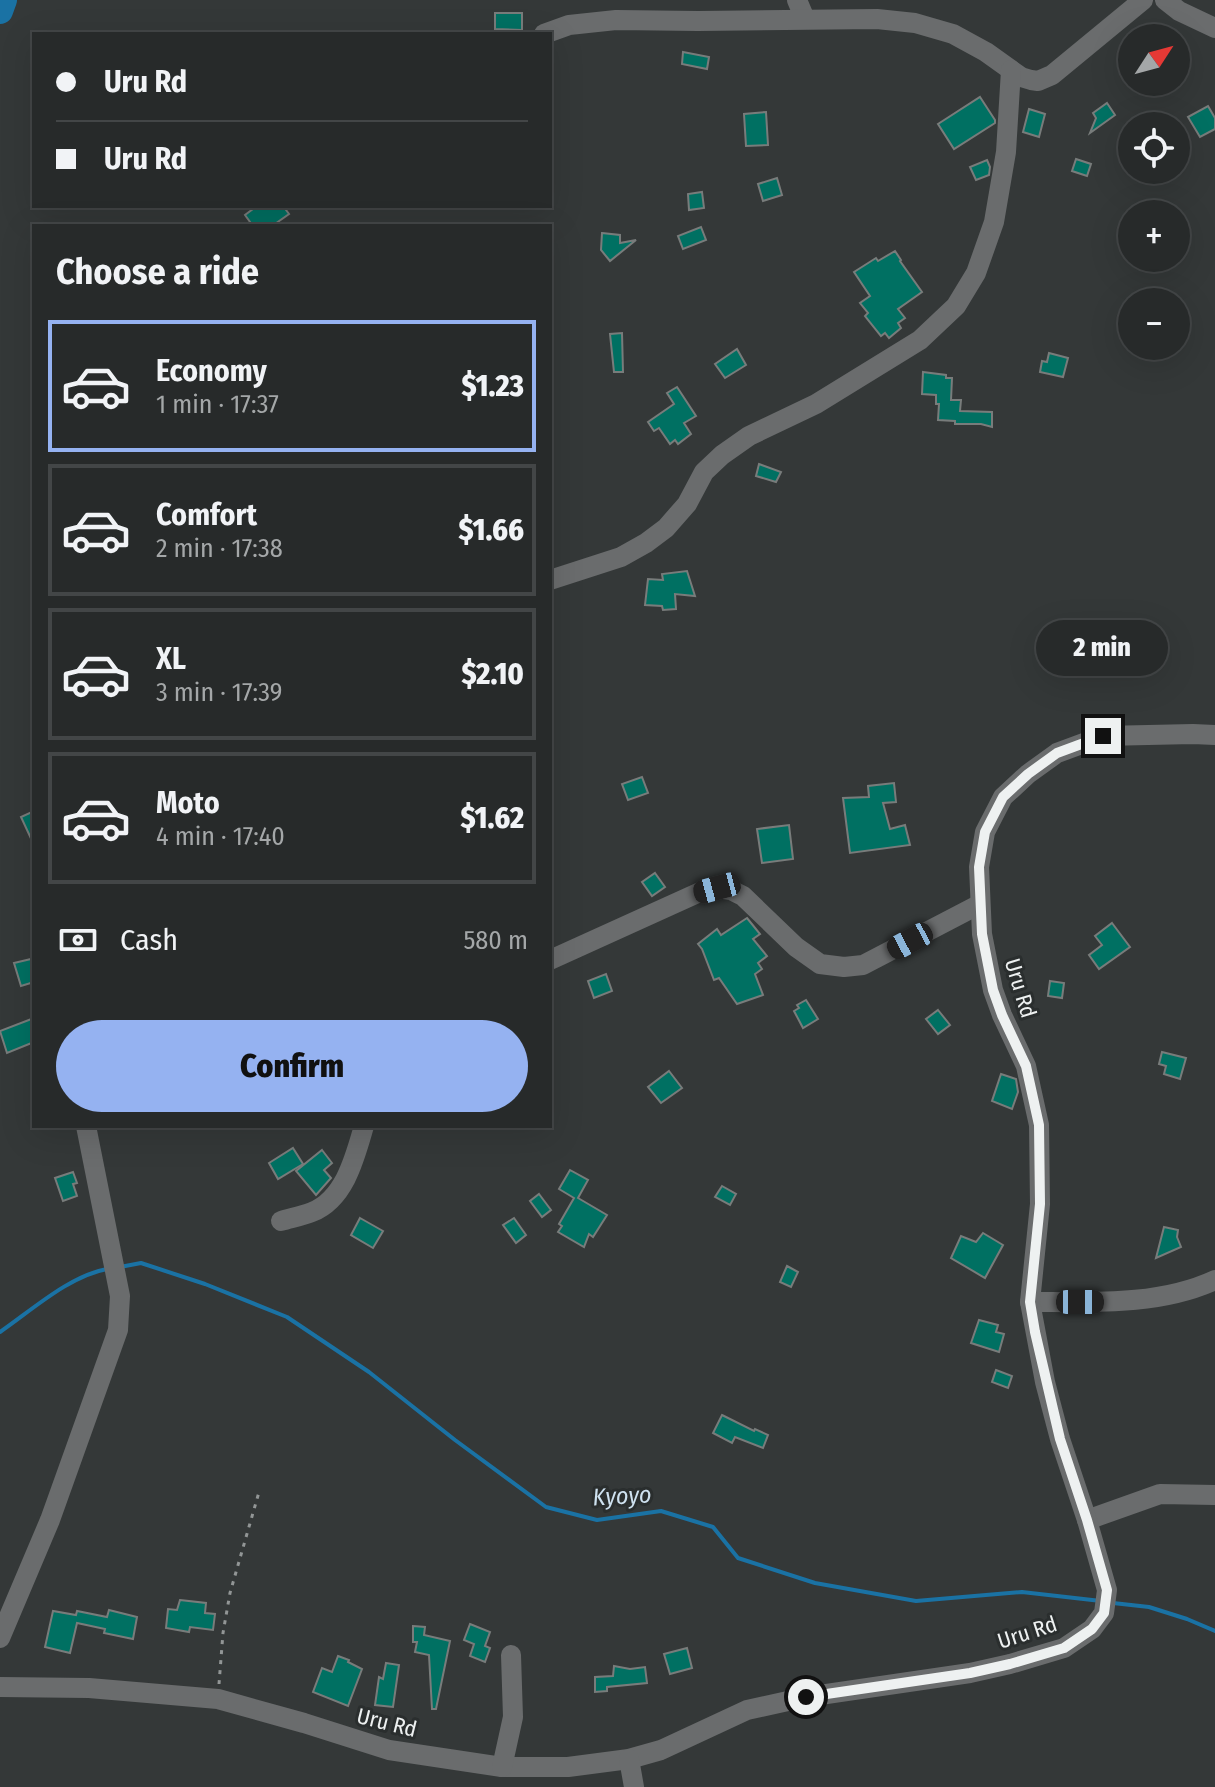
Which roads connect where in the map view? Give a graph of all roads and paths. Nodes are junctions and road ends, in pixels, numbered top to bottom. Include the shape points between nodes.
1 (1143, 0) edge
2 (1165, 0) edge
3 (801, 10) edge
4 (1215, 28) edge
5 (550, 32) edge
6 (1011, 70) junction
7 (552, 579) edge
8 (1215, 735) edge
9 (980, 904) junction
10 (552, 959) edge
11 (86, 1128) edge
12 (363, 1128) edge
13 (281, 1221) dead end
14 (1215, 1280) edge
15 (1030, 1302) junction
16 (259, 1492) dead end
17 (1215, 1495) edge
18 (1087, 1520) junction
19 (0, 1638) edge
20 (511, 1655) dead end
21 (0, 1687) edge
22 (218, 1699) junction
23 (629, 1759) junction
24 (502, 1767) junction
25 (634, 1787) edge

1 - 6 street via 1052,75 1038,81
2 - 4 street
3 - 5 street via 698,21 616,20
3 - 6 street via 915,23 953,34
6 - 7 street via 1006,152 994,222 976,273 956,306 908,348 722,455 704,472 687,504 646,543 621,557
8 - 9 street, Uru Rd via 1103,736 1057,753 1003,797 985,832
9 - 10 street via 863,965 844,967 820,964 743,896 717,888
9 - 15 street, Uru Rd via 993,990 1026,1066 1039,1125 1040,1204
11 - 19 street via 120,1296 118,1330 50,1520
12 - 13 street via 336,1195 314,1211
14 - 15 street via 1153,1297
15 - 18 street, Uru Rd via 1056,1425
16 - 22 path via 230,1593
17 - 18 street via 1160,1494
18 - 23 street, Uru Rd via 1107,1590 1104,1613 1092,1629 1064,1648 970,1673 747,1710
20 - 24 street via 513,1717
21 - 22 street, Uru Rd
22 - 24 street, Uru Rd via 389,1750
23 - 24 street, Uru Rd via 568,1767
23 - 25 street

